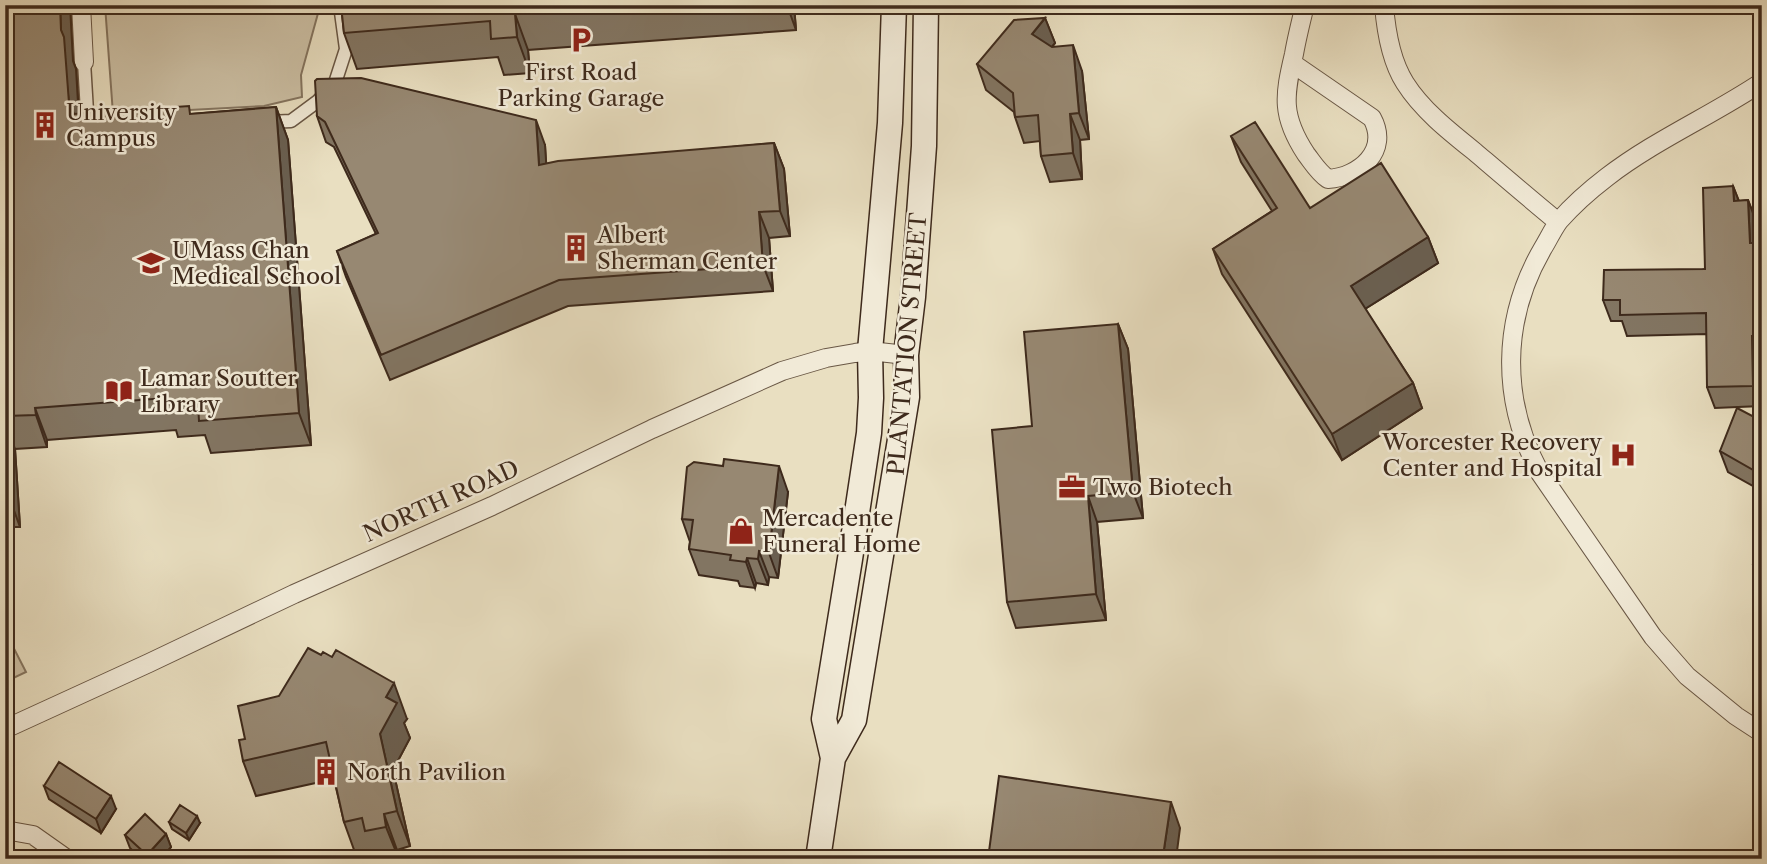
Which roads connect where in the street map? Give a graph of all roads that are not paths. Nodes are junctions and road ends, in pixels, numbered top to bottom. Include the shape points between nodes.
1 (81, 5) edge
2 (340, 5) edge
3 (894, 5) edge
4 (926, 5) edge
5 (1306, 5) edge
6 (1384, 5) edge
7 (84, 62) joint
8 (1292, 63) junction
9 (1762, 82) edge
10 (251, 124) edge
11 (102, 134) edge
12 (1558, 222) junction
13 (870, 351) junction
14 (905, 355) junction
15 (5, 729) edge
16 (1762, 733) edge
17 (833, 758) junction
18 (5, 830) edge
19 (66, 859) edge
20 (818, 859) edge

1 - 7 street
2 - 10 street via 345,49 335,83 291,121
3 - 13 main road, PLANTATION STREET via 890,123
4 - 14 main road, PLANTATION STREET via 925,146
5 - 8 street
6 - 12 street via 1395,62 1419,101
7 - 11 street via 89,135
8 - 8 street via 1286,102 1297,140 1328,179 1354,172 1374,151 1375,123
9 - 12 street via 1606,177
12 - 16 street via 1536,260 1514,329 1511,377 1531,456 1653,637 1688,676
13 - 14 street, NORTH ROAD
13 - 15 street, NORTH ROAD via 826,358 772,376
13 - 17 main road, PLANTATION STREET via 869,433 824,719
14 - 17 main road, PLANTATION STREET via 907,397 855,720
17 - 20 main road, PLANTATION STREET
18 - 19 street via 33,835

